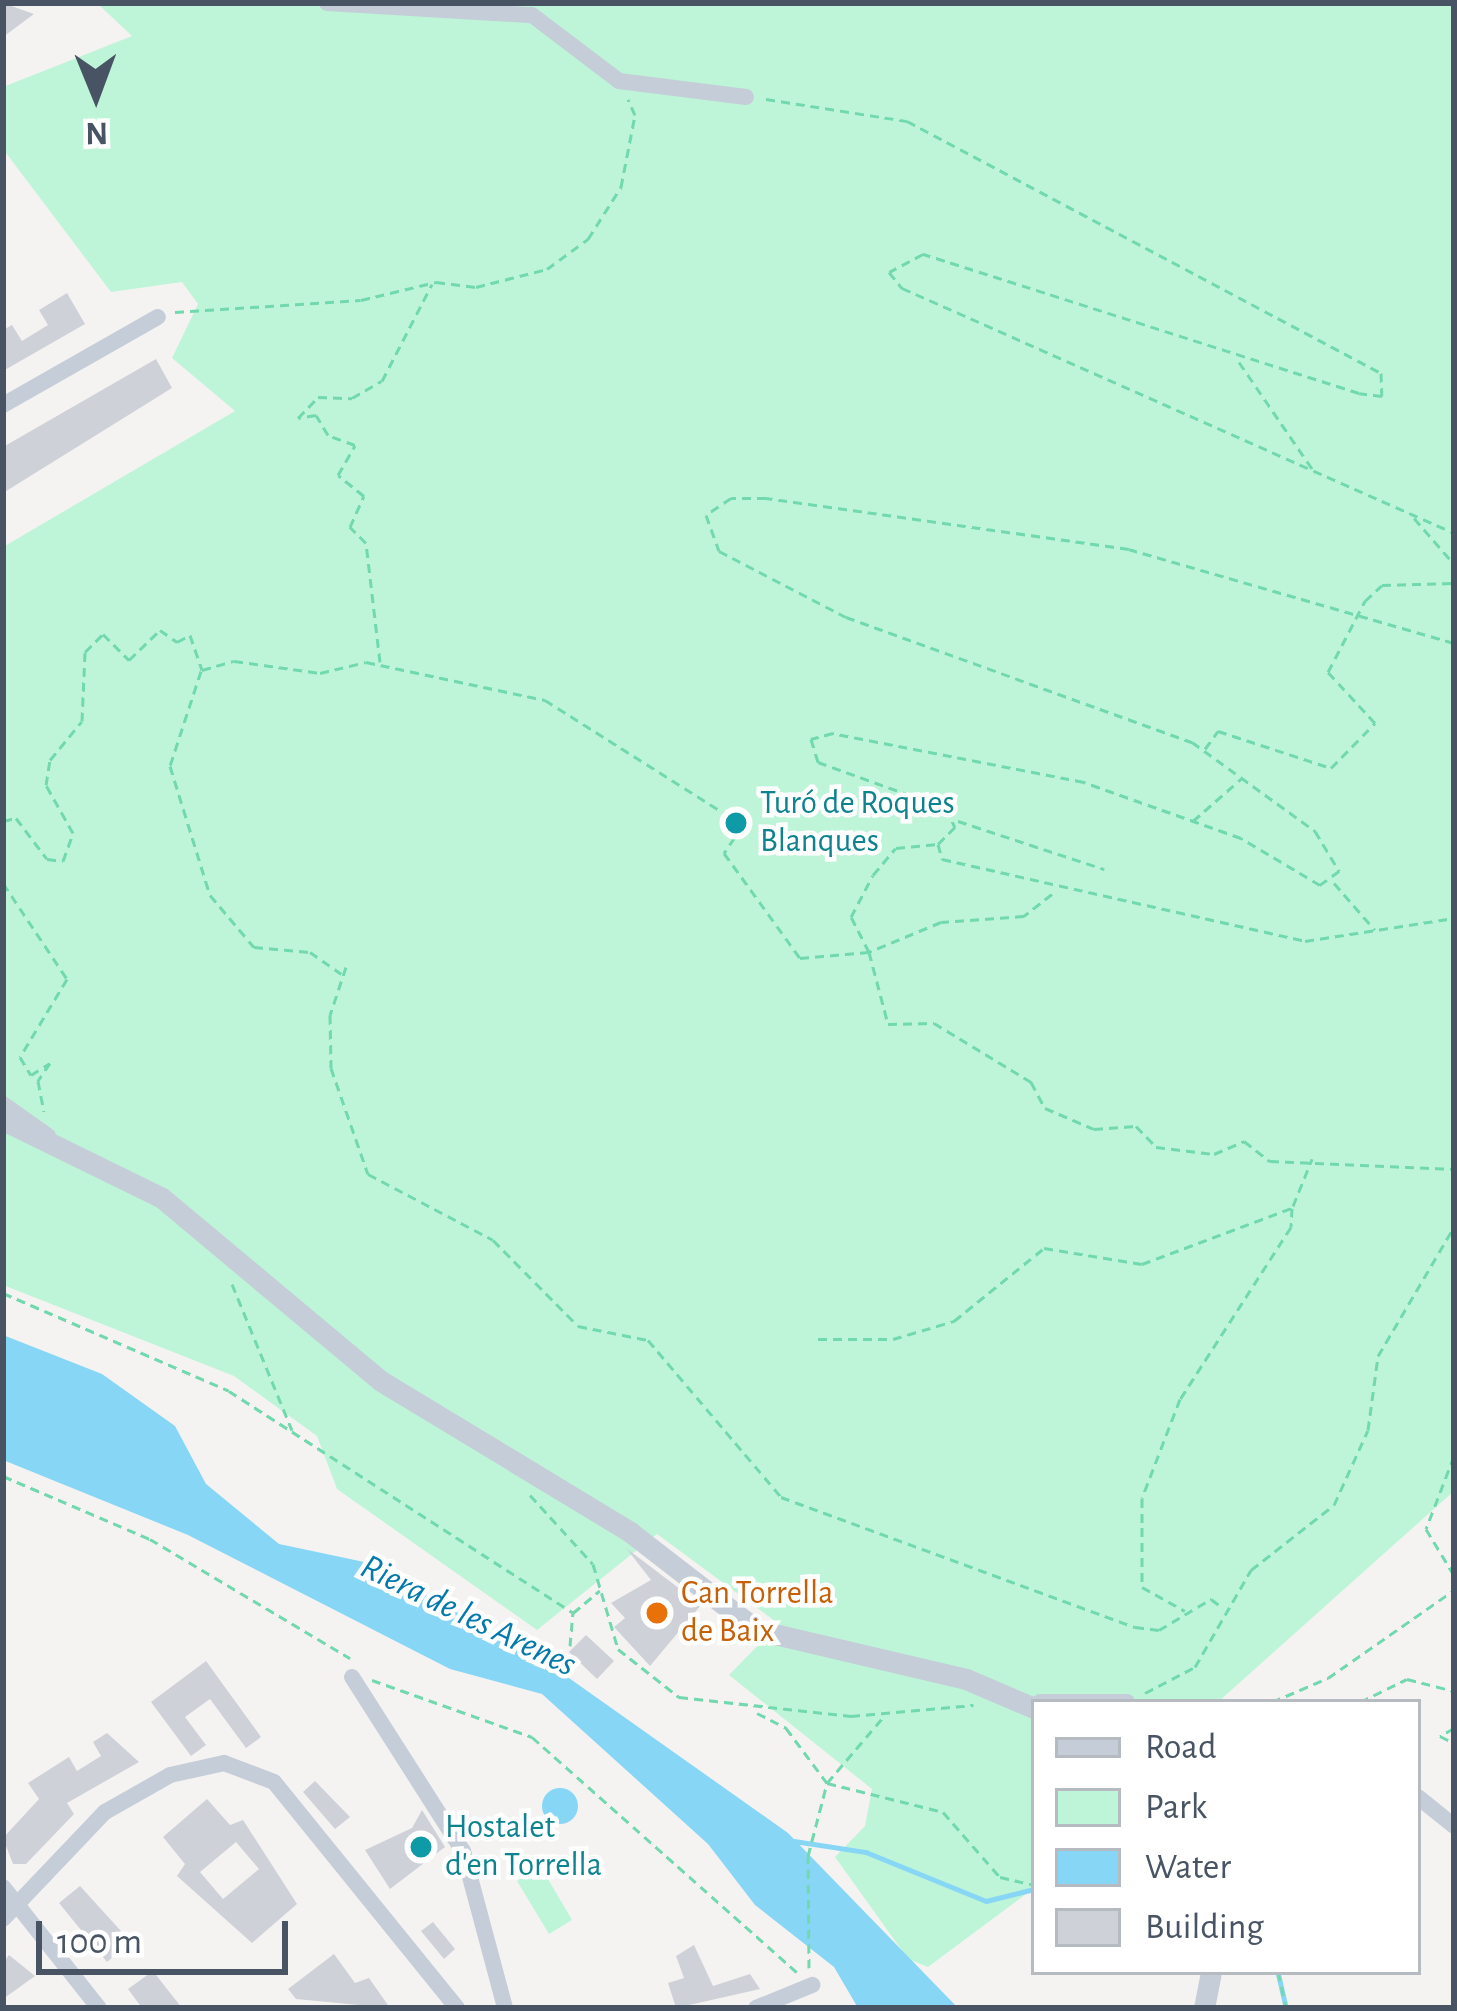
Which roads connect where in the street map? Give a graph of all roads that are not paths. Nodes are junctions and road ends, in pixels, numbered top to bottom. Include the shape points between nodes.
1 (327, 3) edge
2 (746, 97) road end
3 (158, 317) road end
4 (3, 405) edge
5 (3, 1104) edge
6 (3, 1120) edge
7 (50, 1138) junction
8 (352, 1677) road end
9 (1031, 1704) edge
10 (1421, 1799) edge
11 (1454, 1826) edge
12 (3, 1887) edge
13 (17, 1905) junction
14 (3, 1919) edge
15 (1210, 1975) edge
16 (812, 1985) road end
17 (99, 2008) edge
18 (457, 2008) edge
19 (505, 2008) edge
20 (755, 2008) edge
21 (1204, 2008) edge

1 - 2 street via 548,19 619,81
3 - 4 street
5 - 7 street
6 - 7 street
7 - 9 street via 214,1234 381,1381 630,1532 758,1630 966,1678
8 - 19 street via 463,1851
10 - 11 street
12 - 13 street
13 - 14 street
13 - 17 street
13 - 18 street via 105,1812 170,1775 224,1763 274,1782
15 - 21 street
16 - 20 street

